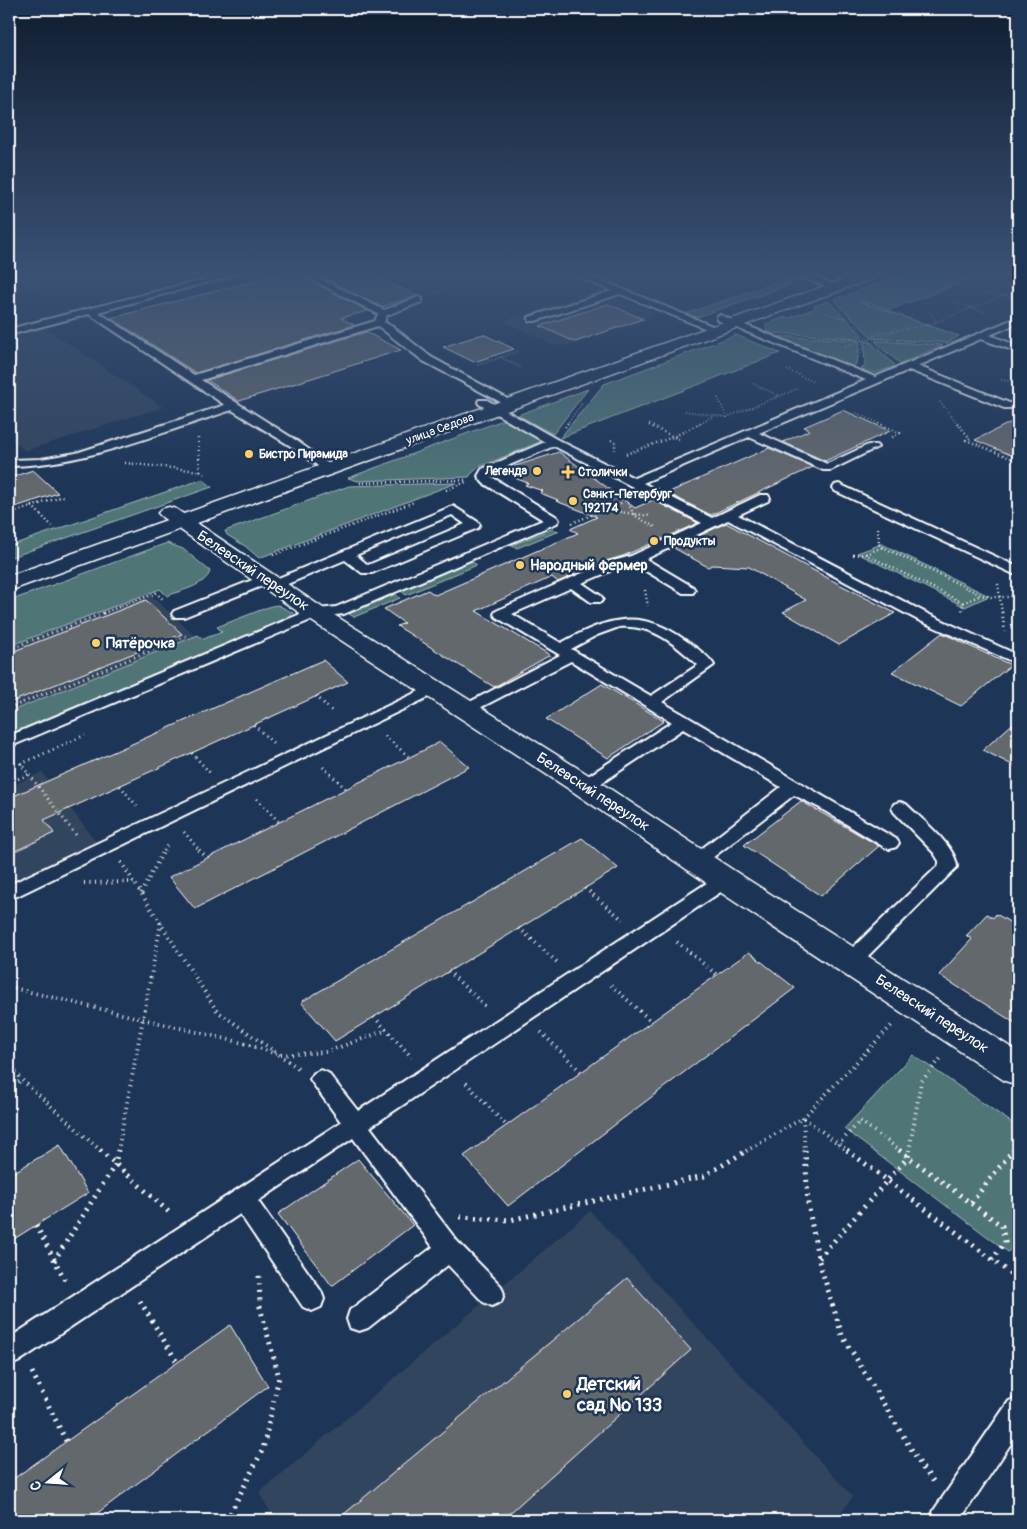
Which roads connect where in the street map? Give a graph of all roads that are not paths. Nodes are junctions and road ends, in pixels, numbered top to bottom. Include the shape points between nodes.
1 (142, 345) edge
2 (296, 345) edge
3 (412, 345) edge
4 (658, 345) edge
5 (784, 345) edge
6 (960, 345) edge
7 (909, 368) junction
8 (192, 379) junction
9 (877, 381) junction
10 (497, 402) junction
11 (233, 406) junction
12 (1008, 406) dead end
13 (754, 432) junction
14 (558, 436) junction
15 (872, 447) road end
16 (9, 462) edge
17 (322, 465) junction
18 (634, 482) junction
19 (839, 488) dead end
20 (764, 498) dead end
21 (728, 515) junction
22 (175, 518) junction
23 (713, 523) junction
24 (347, 555) junction
25 (632, 560) junction
26 (9, 569) edge
27 (1018, 572) edge
28 (268, 574) junction
29 (572, 583) junction
30 (9, 584) edge
31 (688, 590) dead end
32 (596, 599) dead end
33 (179, 614) road end
34 (315, 614) junction
35 (566, 652) junction
36 (1014, 658) edge
37 (434, 689) junction
38 (650, 703) junction
39 (465, 710) junction
40 (684, 722) junction
41 (9, 742) edge
42 (585, 786) junction
43 (793, 787) junction
44 (900, 808) dead end
45 (890, 843) dead end
46 (697, 861) junction
47 (725, 880) junction
48 (9, 893) edge
49 (851, 962) junction
50 (1018, 1070) edge
51 (320, 1079) road end
52 (354, 1126) junction
53 (242, 1199) junction
54 (449, 1249) junction
55 (492, 1294) dead end
56 (312, 1299) dead end
57 (359, 1319) dead end
58 (14, 1349) edge
59 (1018, 1410) edge
60 (949, 1513) edge

1 - 8 lane
2 - 8 lane
3 - 10 lane via 427,359
4 - 10 main road, улица Седова
5 - 9 lane
6 - 7 lane
7 - 9 lane
7 - 12 lane
8 - 11 lane
9 - 13 lane
10 - 14 lane
10 - 17 main road, улица Седова
11 - 16 lane via 78,456 41,462
11 - 17 lane
13 - 15 lane via 826,468
13 - 18 lane
14 - 18 lane
14 - 34 lane via 486,471 484,476 553,520 339,610
17 - 22 main road, улица Седова
18 - 23 lane
19 - 27 lane
20 - 21 lane
21 - 23 lane
21 - 36 lane via 923,617
22 - 26 main road, улица Седова
22 - 28 main road, Белевский переулок
22 - 30 main road, улица Седова
23 - 25 lane
24 - 24 lane via 453,510 474,525 367,570
24 - 28 lane
25 - 29 lane
25 - 31 lane
28 - 33 lane
28 - 34 main road, Белевский переулок
29 - 32 lane
29 - 35 lane via 501,614
34 - 37 main road, Белевский переулок
34 - 41 lane
35 - 38 lane
35 - 38 lane via 601,628 629,622 662,630 707,665
35 - 39 lane
37 - 39 main road, Белевский переулок
37 - 48 lane via 241,782 174,820 110,845
38 - 40 lane
39 - 42 main road, Белевский переулок
40 - 42 lane
40 - 43 lane
42 - 46 main road, Белевский переулок
43 - 45 lane
43 - 46 lane
44 - 49 lane via 940,849 948,860 948,868
46 - 47 main road, Белевский переулок
47 - 49 main road, Белевский переулок
47 - 52 lane
49 - 50 main road, Белевский переулок
51 - 52 lane
52 - 53 lane
52 - 54 lane
53 - 56 lane
53 - 58 lane
54 - 55 lane
54 - 57 lane
59 - 60 lane

